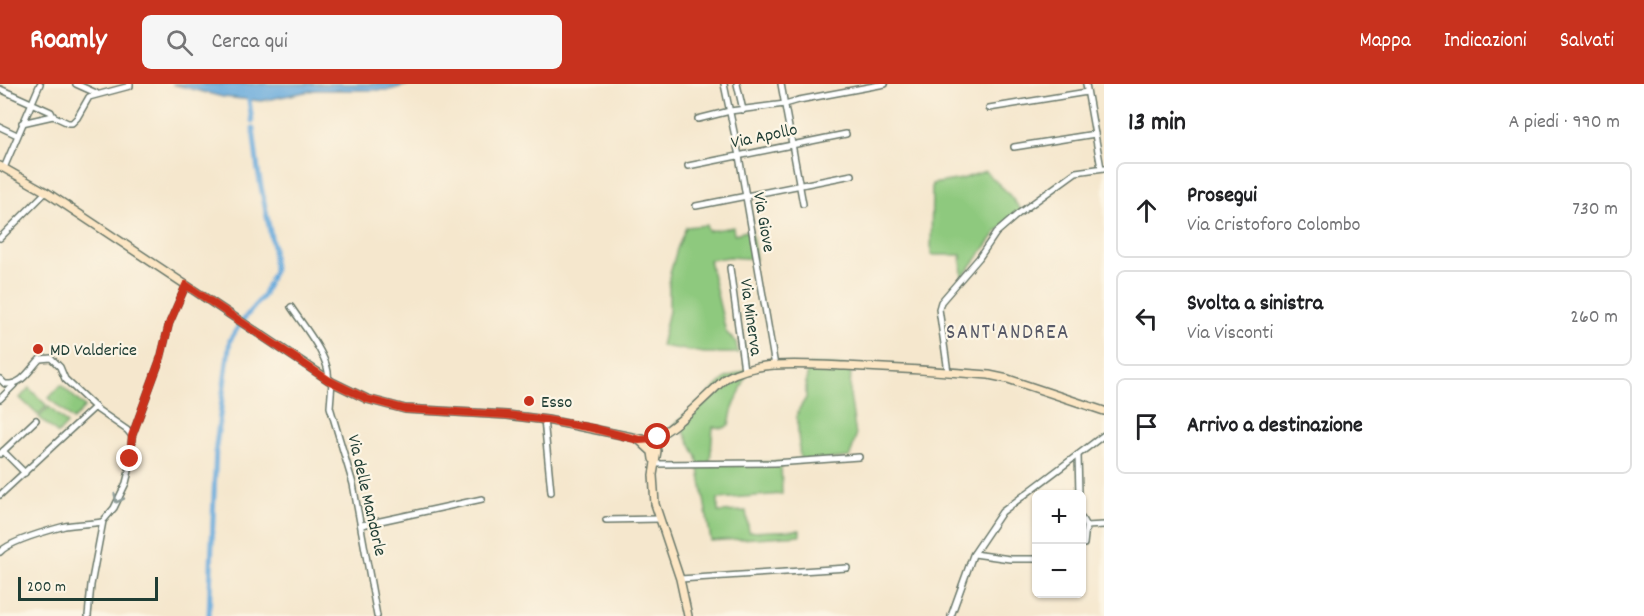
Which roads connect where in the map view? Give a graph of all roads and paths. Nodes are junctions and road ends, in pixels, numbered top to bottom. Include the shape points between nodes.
1 (40, 84) edge
2 (76, 84) edge
3 (724, 84) edge
4 (737, 84) edge
5 (781, 84) edge
6 (885, 84) edge
7 (1086, 84) edge
8 (130, 85) edge
9 (0, 89) edge
10 (1087, 92) junction
11 (96, 93) junction
12 (31, 103) junction
13 (785, 104) junction
14 (989, 108) dead end
15 (743, 110) junction
16 (730, 111) junction
17 (54, 116) junction
18 (698, 119) dead end
19 (22, 123) junction
20 (0, 127) edge
21 (846, 134) dead end
22 (1095, 134) junction
23 (17, 135) junction
24 (792, 145) junction
25 (1014, 147) dead end
26 (739, 156) junction
27 (688, 166) dead end
28 (2, 167) edge
29 (1102, 168) edge
30 (852, 175) dead end
31 (800, 186) junction
32 (46, 192) junction
33 (745, 197) junction
34 (803, 204) dead end
35 (696, 206) dead end
36 (0, 238) edge
37 (730, 268) dead end
38 (186, 285) junction
39 (291, 307) dead end
40 (775, 366) junction
41 (744, 370) junction
42 (948, 372) junction
43 (0, 379) edge
44 (330, 381) junction
45 (14, 385) junction
46 (0, 399) edge
47 (95, 407) junction
48 (1104, 411) edge
49 (544, 419) junction
50 (36, 420) dead end
51 (669, 429) junction
52 (1104, 435) edge
53 (132, 436) junction
54 (654, 439) junction
55 (639, 440) junction
56 (654, 452) junction
57 (2, 453) edge
58 (1078, 455) junction
59 (859, 457) dead end
60 (654, 463) junction
61 (25, 473) junction
62 (1079, 490) edge
63 (551, 492) dead end
64 (0, 495) edge
65 (482, 499) dead end
66 (659, 519) junction
67 (606, 520) dead end
68 (102, 522) junction
69 (362, 525) junction
70 (1104, 525) edge
71 (1086, 526) edge
72 (0, 552) edge
73 (974, 554) junction
74 (1032, 559) edge
75 (847, 567) dead end
76 (680, 579) junction
77 (88, 616) edge
78 (377, 616) edge
79 (688, 616) edge
80 (951, 616) edge

1 - 12 street
2 - 11 street
3 - 16 street, Via Giove
4 - 15 street
5 - 13 street
6 - 13 street
7 - 10 street
8 - 11 street
9 - 12 street
10 - 14 street
10 - 22 street
11 - 17 street via 88,97 72,123
12 - 17 street
12 - 19 street
13 - 15 street
13 - 24 street
15 - 16 street
16 - 18 street
16 - 26 street, Via Giove
17 - 19 street
19 - 23 street
20 - 23 street
21 - 24 street, Via Apollo
22 - 25 street
22 - 29 street
23 - 28 street
24 - 26 street, Via Apollo
24 - 31 street
26 - 27 street, Via Apollo
26 - 33 street, Via Giove
28 - 32 main road
29 - 42 street via 1076,172 1018,214 996,233 941,302
30 - 31 street
31 - 33 street
31 - 34 street
32 - 36 street
32 - 38 main road
33 - 35 street
33 - 40 street, Via Giove
37 - 41 street, Via Minerva
38 - 44 main road
38 - 53 street
39 - 44 street, Via delle Mandorle via 324,358
40 - 41 main road
40 - 42 main road
41 - 51 main road via 726,378
42 - 48 main road via 1008,379
43 - 45 street
44 - 49 main road via 355,395 405,409
44 - 69 street, Via delle Mandorle via 330,406
45 - 46 street
45 - 47 street via 40,359 51,358 65,379
47 - 53 street
47 - 61 street
49 - 55 main road
49 - 63 street
50 - 57 street
51 - 54 main road
51 - 56 main road
52 - 58 street
53 -> 68 street via 126,483
54 - 55 main road
54 - 56 main road
55 - 56 main road
56 - 60 main road
57 - 61 street
58 - 62 street
58 - 73 street via 1002,512
59 - 60 street
60 - 66 main road via 653,489
61 - 64 street
65 - 69 street
66 - 67 street
66 - 76 main road
68 - 72 street via 66,526
68 - 77 street
69 - 78 street, Via delle Mandorle
70 - 71 street
73 - 74 street
73 - 80 street
75 - 76 street
76 - 79 main road

